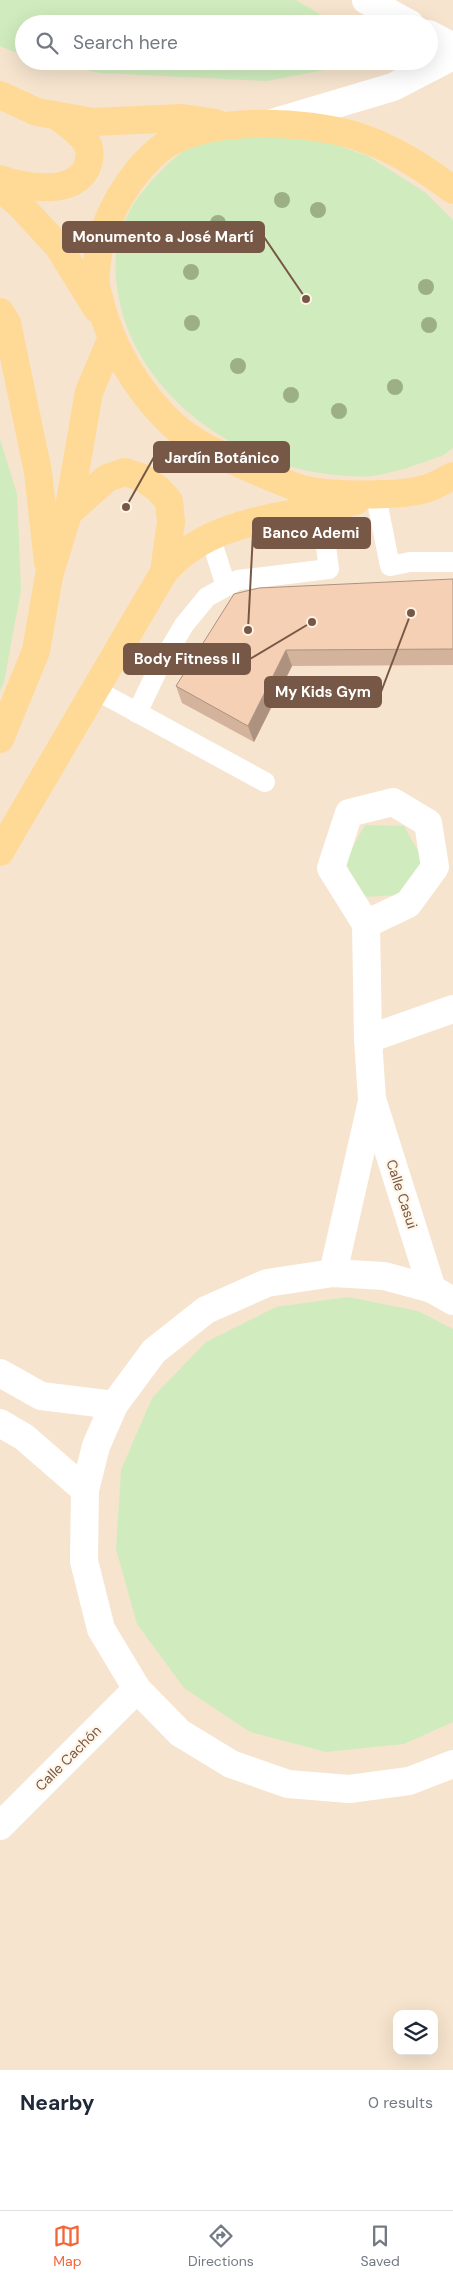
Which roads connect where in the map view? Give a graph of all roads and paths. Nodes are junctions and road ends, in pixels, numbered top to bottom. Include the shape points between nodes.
1 (366, 0) edge
2 (394, 15) edge
3 (438, 39) edge
4 (453, 47) edge
5 (453, 56) edge
6 (438, 64) edge
7 (426, 70) edge
8 (0, 95) edge
9 (56, 115) junction
10 (272, 123) junction
11 (232, 126) junction
12 (0, 179) edge
13 (0, 188) edge
14 (453, 190) edge
15 (0, 312) edge
16 (108, 332) junction
17 (453, 476) edge
18 (429, 492) edge
19 (376, 496) junction
20 (320, 510) junction
21 (68, 513) junction
22 (210, 536) junction
23 (453, 562) edge
24 (164, 572) junction
25 (49, 576) junction
26 (226, 586) junction
27 (94, 689) junction
28 (137, 713) junction
29 (0, 739) edge
30 (265, 782) dead end
31 (0, 852) edge
32 (366, 924) junction
33 (453, 1009) edge
34 (368, 1039) junction
35 (372, 1099) junction
36 (333, 1273) junction
37 (443, 1295) edge
38 (0, 1373) edge
39 (114, 1405) junction
40 (0, 1423) edge
41 (85, 1490) junction
42 (137, 1689) junction
43 (453, 1764) edge
44 (0, 1826) edge

1 - 2 street
3 - 4 street
5 - 6 street
7 - 10 street via 393,87
8 - 9 main road via 37,112
9 - 11 main road via 94,122 182,118
9 - 12 main road via 78,132 87,144 90,156 87,168 75,180 58,186 33,188
10 - 11 main road
10 - 14 main road via 354,135 396,152
11 - 16 main road via 196,132 164,146 130,178 112,209 100,248 96,284
13 - 16 main road via 58,246
15 - 25 main road via 7,323 38,472
16 - 18 main road via 146,397 175,427 215,452 268,477 304,489 339,493
16 - 21 main road via 89,392
17 - 18 main road
18 - 19 main road
19 - 20 main road
19 - 23 lane via 390,566 410,562
20 - 22 main road via 262,520
20 - 26 lane via 330,569 238,580
21 - 24 main road via 107,478 125,472 143,478 169,501 171,532
21 - 25 main road
22 - 24 main road via 177,557
22 - 26 lane
24 - 27 main road
25 - 29 main road via 36,651
26 - 28 lane via 207,597 184,625
27 - 28 lane
27 - 31 main road
28 - 30 lane
32 - 32 street via 408,904 436,868 428,823 393,802 349,813 331,868
32 - 34 street, Calle Casui
33 - 34 street
34 - 35 street, Calle Casui
35 - 36 street, Calle Casui
35 - 37 street, Calle Casui
36 - 37 street via 384,1276
36 - 39 street via 267,1283 206,1310 154,1351
38 - 39 street via 41,1396
39 - 41 street via 96,1446
40 - 41 street via 24,1437
41 - 42 street via 84,1560 101,1629
42 - 43 street via 187,1737 231,1764 288,1784 349,1790 409,1781
42 - 44 street, Calle Cachón

